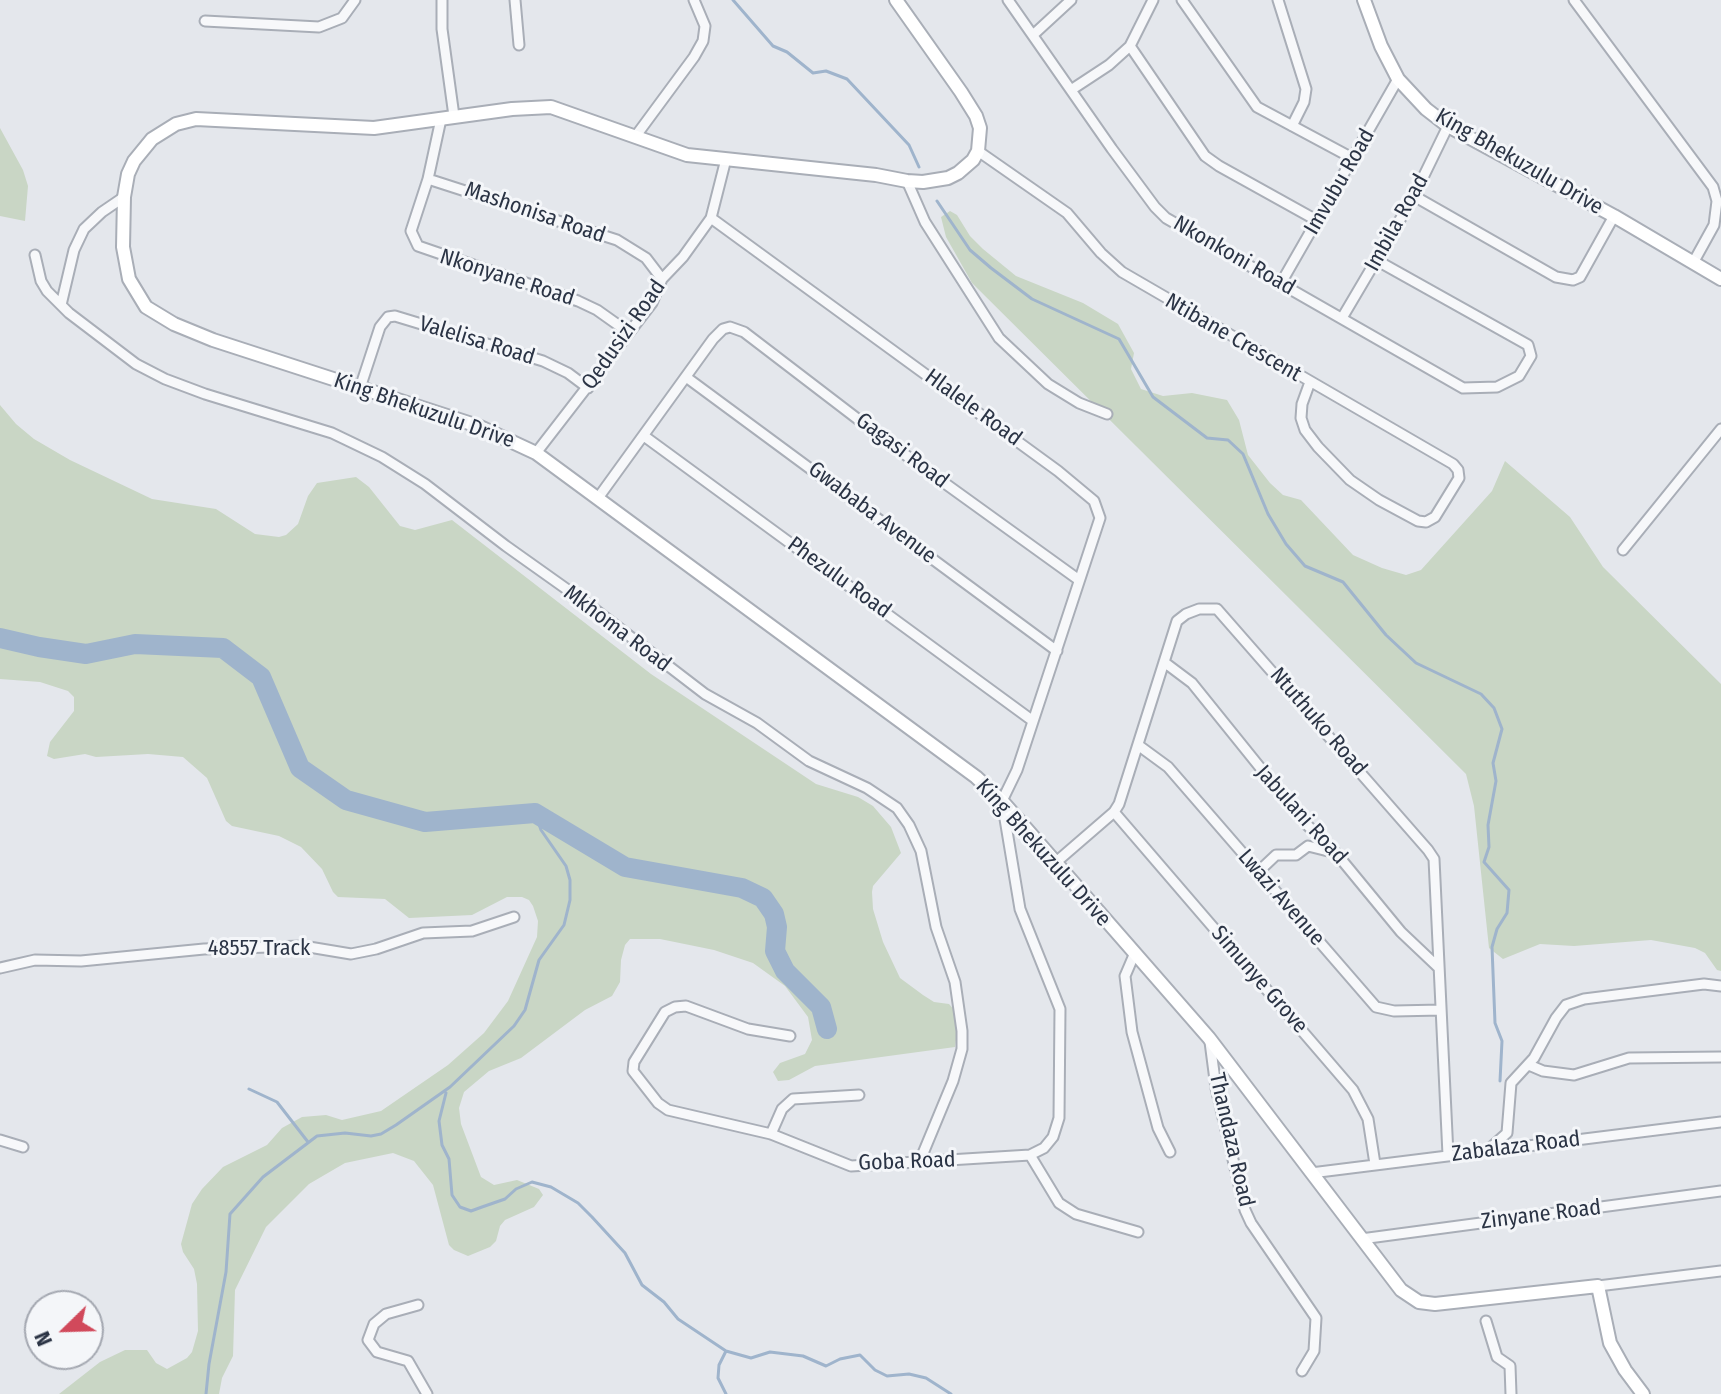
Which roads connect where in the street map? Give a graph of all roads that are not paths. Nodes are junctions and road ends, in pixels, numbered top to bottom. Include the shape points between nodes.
1 (355, 0) edge
2 (442, 0) edge
3 (515, 0) edge
4 (694, 0) edge
5 (896, 0) edge
6 (1008, 0) edge
7 (1071, 0) edge
8 (1153, 0) edge
9 (1182, 0) edge
10 (1278, 0) edge
11 (1364, 0) edge
12 (1574, 0) edge
13 (205, 21) dead end
14 (1033, 35) junction
15 (519, 45) dead end
16 (1130, 46) junction
17 (1398, 79) junction
18 (1071, 90) junction
19 (448, 118) junction
20 (1292, 126) junction
21 (1448, 126) junction
22 (635, 137) junction
23 (978, 151) junction
24 (726, 159) junction
25 (1354, 159) junction
26 (428, 179) junction
27 (907, 181) junction
28 (1414, 196) junction
29 (124, 197) junction
30 (1614, 216) junction
31 (711, 218) junction
32 (1318, 221) junction
33 (1718, 226) edge
34 (35, 255) dead end
35 (1376, 260) junction
36 (1693, 263) junction
37 (662, 279) junction
38 (1721, 279) edge
39 (1281, 283) junction
40 (61, 305) junction
41 (1342, 318) junction
42 (628, 332) junction
43 (686, 377) junction
44 (1310, 382) junction
45 (360, 388) junction
46 (588, 388) junction
47 (1107, 414) dead end
48 (1721, 429) edge
49 (644, 436) junction
50 (536, 453) junction
51 (598, 498) junction
52 (1623, 550) dead end
53 (1079, 580) junction
54 (1057, 651) junction
55 (1164, 662) junction
56 (1033, 721) junction
57 (1138, 745) junction
58 (1002, 801) junction
59 (1114, 812) junction
60 (1336, 853) junction
61 (1055, 863) junction
62 (1258, 872) junction
63 (514, 917) dead end
64 (1134, 955) junction
65 (0, 968) edge
66 (1439, 968) junction
67 (1721, 986) edge
68 (1441, 1010) junction
69 (790, 1036) dead end
70 (1209, 1038) junction
71 (1721, 1057) edge
72 (1529, 1065) junction
73 (859, 1095) dead end
74 (1721, 1122) edge
75 (771, 1134) junction
76 (0, 1140) edge
77 (23, 1147) dead end
78 (1488, 1150) junction
79 (1170, 1152) dead end
80 (1030, 1155) junction
81 (1448, 1155) junction
82 (919, 1163) junction
83 (1375, 1164) junction
84 (1311, 1173) junction
85 (1721, 1191) edge
86 (1138, 1232) dead end
87 (1361, 1239) junction
88 (1721, 1271) edge
89 (1598, 1286) junction
90 (418, 1305) dead end
91 (1486, 1321) dead end
92 (1302, 1371) dead end
93 (427, 1394) edge
94 (1511, 1394) edge
95 (1643, 1394) edge

1 - 13 street via 342,18 319,27
2 - 19 street
3 - 15 street
4 - 22 street via 705,26 703,41
5 - 23 street via 971,107 980,128
6 - 14 street, Nkonkoni Road
7 - 14 street
8 - 16 street
9 - 20 street via 1251,101
10 - 20 street via 1306,89
11 - 17 street, King Bhekuzulu Drive
12 - 33 street via 1708,181 1717,201
14 - 18 street, Nkonkoni Road
16 - 18 street
16 - 32 street via 1205,156
17 - 21 street, King Bhekuzulu Drive
17 - 25 street, Imvubu Road
18 - 39 street, Nkonkoni Road via 1160,213
19 - 22 street, King Bhekuzulu Drive via 551,107
19 - 26 street
19 - 29 street, King Bhekuzulu Drive via 374,128 186,121 142,149 128,174
20 - 25 street
21 - 28 street, Imbila Road
21 - 30 street, King Bhekuzulu Drive
22 - 24 street, King Bhekuzulu Drive via 687,155
23 - 27 street, King Bhekuzulu Drive via 948,178
23 - 44 street, Ntibane Crescent via 1067,213 1122,272
24 - 27 street, King Bhekuzulu Drive
24 - 31 street
25 - 32 street, Imvubu Road
26 - 37 street, Mashonisa Road via 617,240 646,258
26 - 42 street, Nkonyane Road via 411,231 418,246 578,301
27 - 47 street via 925,222 999,338 1048,384
28 - 30 street via 1556,277 1573,280 1580,277
28 - 35 street, Imbila Road
29 - 40 street via 84,229
29 - 45 street, King Bhekuzulu Drive via 125,269 139,298 155,314 213,340
30 - 36 street, King Bhekuzulu Drive
31 - 37 street, Qedusizi Road
31 - 53 street, Hlalele Road via 1094,501 1100,523
32 - 39 street, Imvubu Road
33 - 36 street
34 - 40 street, Mkhoma Road via 41,281
35 - 41 street, Imbila Road
35 - 41 street, Nkonkoni Road via 1528,345 1531,356 1515,380 1489,389 1463,388
36 - 38 street, King Bhekuzulu Drive
37 - 42 street, Qedusizi Road via 656,296
39 - 41 street, Nkonkoni Road
40 - 82 street, Mkhoma Road via 148,371 332,433 382,457 705,694 809,761 897,808 920,848 936,927 955,982 962,1031 953,1081
42 - 46 street, Qedusizi Road
43 - 49 street
43 - 53 street, Gagasi Road via 723,329 744,332
43 - 54 street, Gwababa Avenue
44 - 44 street, Ntibane Crescent via 1301,415 1305,430 1350,480 1411,519 1426,522 1439,513 1459,478 1453,464
45 - 46 street, Valelisa Road via 380,327 395,316 543,361
45 - 50 street, King Bhekuzulu Drive via 478,426
46 - 50 street, Qedusizi Road
48 - 52 street
49 - 51 street
49 - 56 street, Phezulu Road
50 - 51 street, King Bhekuzulu Drive
51 - 58 street, King Bhekuzulu Drive
53 - 54 street, Hlalele Road
54 - 56 street, Hlalele Road
55 - 57 street, Ntuthuko Road
55 - 60 street, Jabulani Road via 1192,683 1294,810
55 - 66 street, Ntuthuko Road via 1180,618 1208,607 1221,611 1431,855
56 - 58 street, Hlalele Road
57 - 59 street, Ntuthuko Road
57 - 62 street, Lwazi Avenue via 1168,767
58 - 61 street, King Bhekuzulu Drive
58 - 80 street via 1020,909 1058,1002 1061,1024 1058,1123 1049,1144
59 - 61 street, Ntuthuko Road
59 - 83 street, Simunye Grove via 1353,1090 1368,1119
60 - 62 street via 1308,846 1296,855 1276,855
60 - 66 street, Jabulani Road via 1401,932
61 - 64 street, King Bhekuzulu Drive
62 - 68 street, Lwazi Avenue via 1376,1007
63 - 65 street, 48557 Track via 472,931 423,933 351,954 303,946 204,949 35,960
64 - 70 street, King Bhekuzulu Drive
64 - 79 street via 1125,976 1132,1032 1158,1128
66 - 68 street, Ntuthuko Road
67 - 72 street via 1704,984 1566,1005
68 - 81 street, Ntuthuko Road
69 - 75 street, Goba Road via 678,1007 665,1012 633,1065 636,1077 668,1110
70 - 84 street, King Bhekuzulu Drive
70 - 92 street, Thandaza Road via 1245,1210 1316,1318 1314,1351
71 - 72 street via 1622,1058 1574,1075
72 - 78 street via 1511,1083 1507,1133
73 - 75 street via 793,1099
74 - 78 street, Zabalaza Road
75 - 82 street, Goba Road via 851,1166
76 - 77 street
78 - 81 street, Zabalaza Road
80 - 82 street, Goba Road
80 - 86 street via 1059,1203 1076,1214
81 - 83 street, Zabalaza Road
83 - 84 street, Zabalaza Road
84 - 87 street, King Bhekuzulu Drive
85 - 87 street, Zinyane Road
87 - 89 street, King Bhekuzulu Drive via 1401,1290 1426,1303
88 - 89 street
89 - 95 street via 1610,1343
90 - 93 street via 386,1314 374,1324 368,1340 377,1352 408,1361
91 - 94 street via 1497,1357 1510,1366

